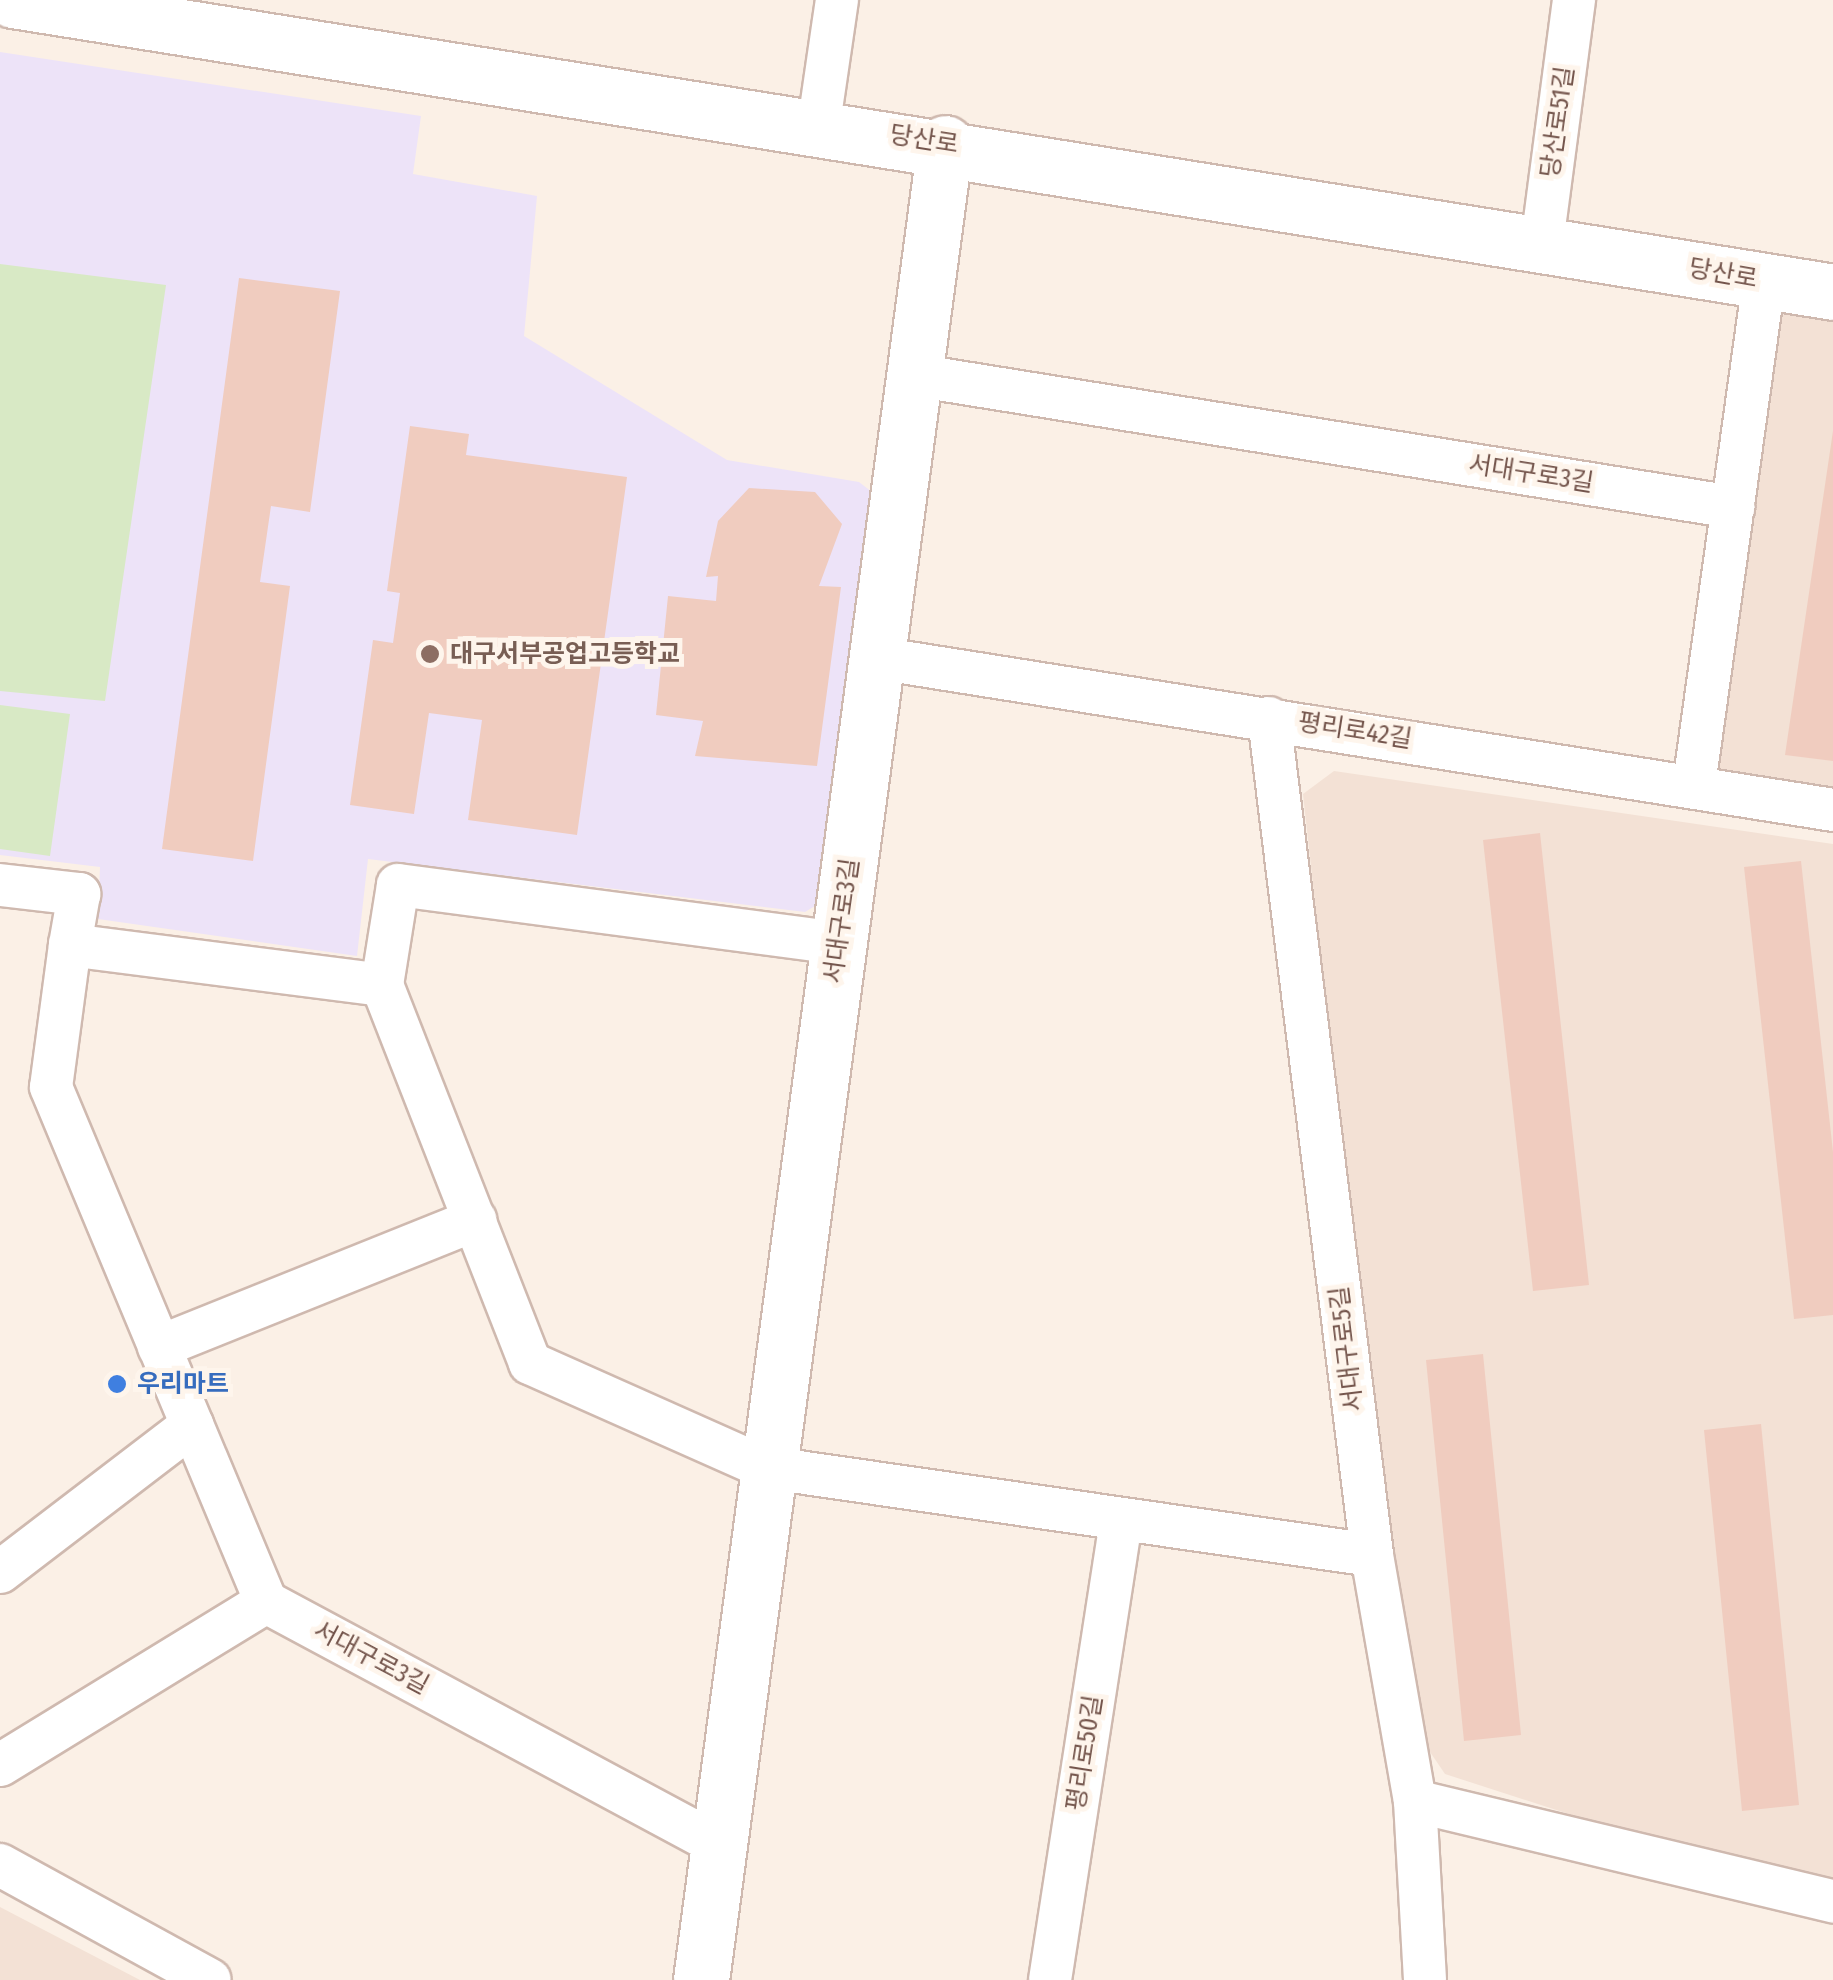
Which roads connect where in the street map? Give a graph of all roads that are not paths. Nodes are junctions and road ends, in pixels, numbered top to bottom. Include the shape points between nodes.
1 (13, 0) edge
2 (837, 0) edge
3 (1574, 0) edge
4 (117, 8) edge
5 (819, 123) junction
6 (945, 142) junction
7 (1542, 243) junction
8 (1764, 280) junction
9 (1833, 292) edge
10 (914, 375) junction
11 (1733, 507) junction
12 (876, 658) junction
13 (1270, 718) junction
14 (1694, 785) junction
15 (1833, 810) edge
16 (0, 885) edge
17 (839, 942) junction
18 (70, 945) junction
19 (382, 985) junction
20 (475, 1220) junction
21 (160, 1346) junction
22 (192, 1424) junction
23 (764, 1467) junction
24 (1120, 1526) junction
25 (1372, 1555) junction
26 (0, 1572) edge
27 (266, 1602) junction
28 (0, 1765) edge
29 (1415, 1801) junction
30 (719, 1845) junction
31 (0, 1866) edge
32 (1833, 1901) edge
33 (210, 1980) edge
34 (701, 1980) edge
35 (1050, 1980) edge
36 (1425, 1980) edge

1 - 4 street, 당산로
2 - 5 street
3 - 7 street, 당산로51길
4 - 5 street, 당산로
5 - 6 street, 당산로
6 - 7 street, 당산로
6 - 10 street, 서대구로3길
7 - 8 street, 당산로
8 - 9 street, 당산로
8 - 11 street
10 - 11 street, 서대구로3길
10 - 12 street, 서대구로3길
11 - 14 street
12 - 13 street, 평리로42길
12 - 17 street, 서대구로3길
13 - 14 street, 평리로42길
13 - 25 street, 서대구로5길
14 - 15 street, 평리로42길
16 - 18 street via 78,894
17 - 19 street via 398,886
17 - 23 street, 서대구로3길
18 - 19 street
18 - 21 street via 51,1087
19 - 20 street
20 - 21 street
20 - 23 street via 530,1363
21 - 22 street
22 - 26 street
22 - 27 street
23 - 24 street
23 - 30 street, 서대구로3길
24 - 25 street
24 - 35 street, 평리로50길
25 - 29 street, 서대구로5길
27 - 28 street
27 - 30 street, 서대구로3길
29 - 32 street
29 - 36 street, 서대구로5길
30 - 34 street, 서대구로3길
31 - 33 street

